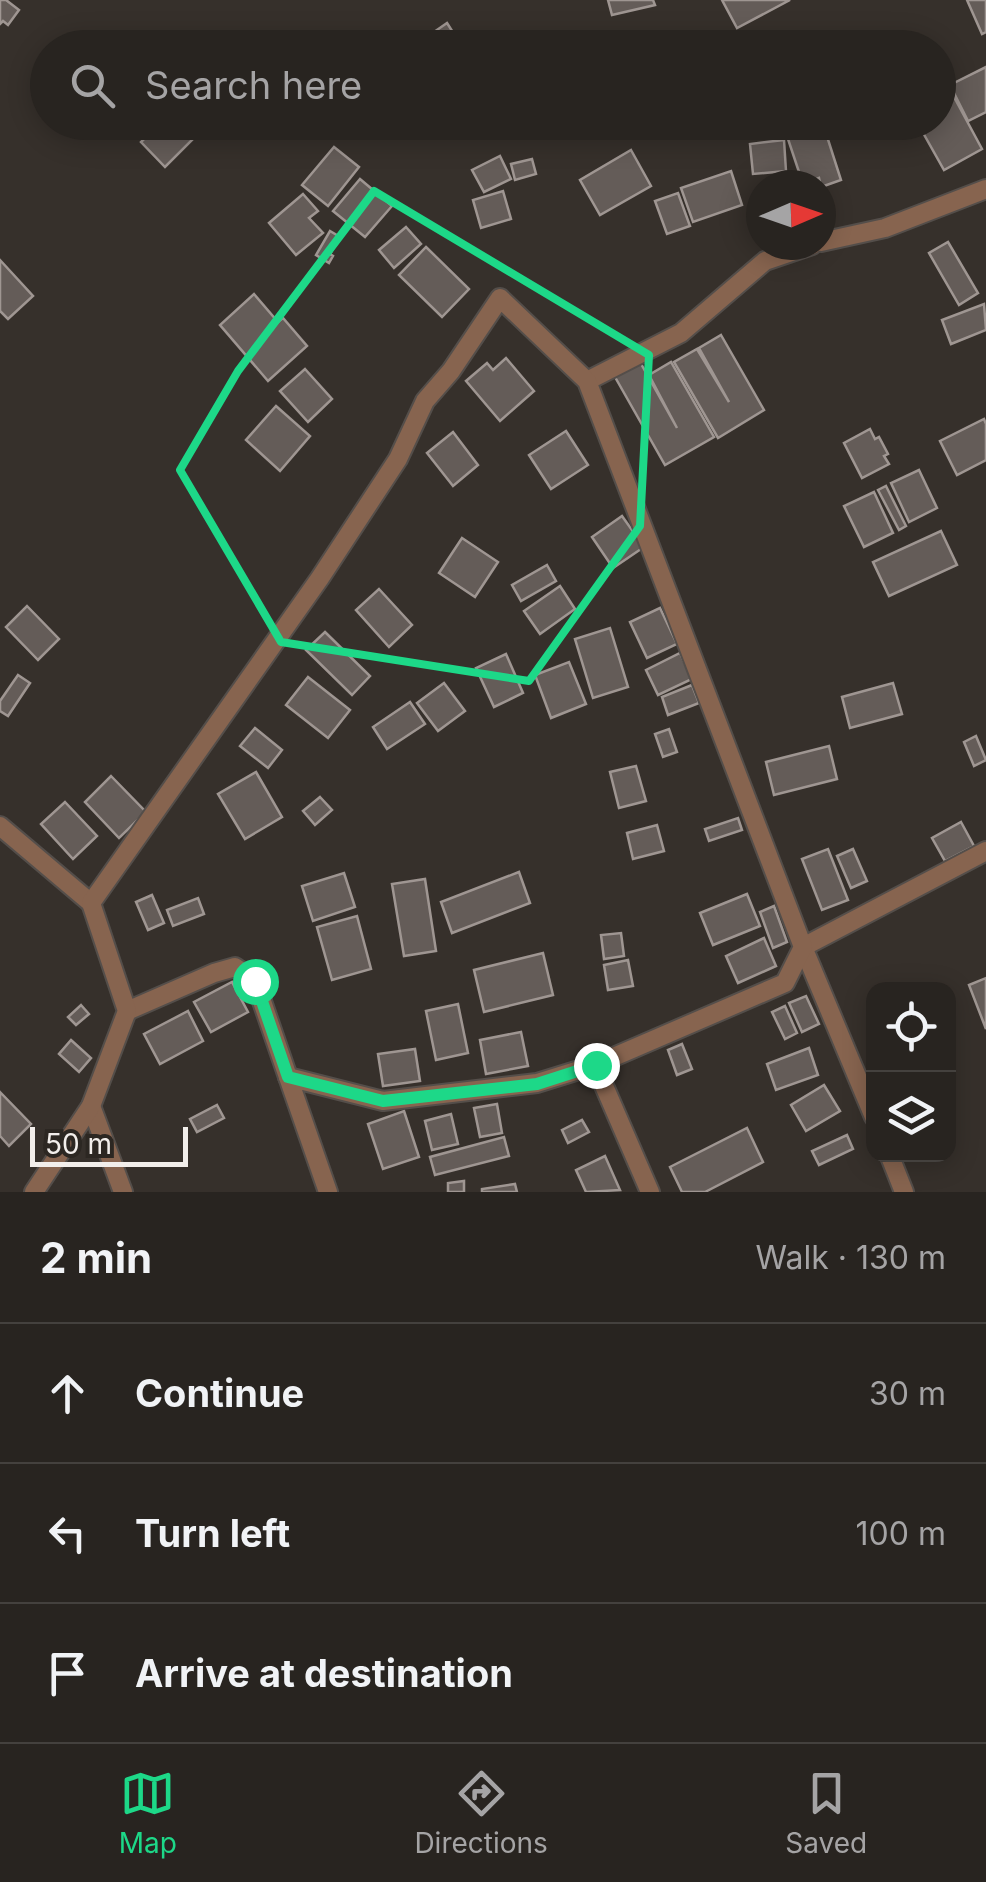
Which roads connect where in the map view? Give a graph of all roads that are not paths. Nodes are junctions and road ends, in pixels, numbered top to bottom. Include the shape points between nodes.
1 (986, 188) edge
2 (836, 239) edge
3 (769, 260) edge
4 (587, 381) junction
5 (0, 826) edge
6 (986, 851) edge
7 (91, 903) junction
8 (803, 947) junction
9 (126, 1010) junction
10 (596, 1065) junction
11 (288, 1077) junction
12 (866, 1099) edge
13 (91, 1106) junction
14 (892, 1162) edge
15 (34, 1192) edge
16 (123, 1192) edge
17 (328, 1192) edge
18 (650, 1192) edge
19 (904, 1192) edge

1 - 2 street via 884,228
3 - 4 street via 681,334
4 - 7 street via 500,298 425,402 398,458 320,578
4 - 8 street
5 - 7 street
6 - 8 street
7 - 9 street
8 - 10 street via 786,983
8 - 12 street
9 - 11 street via 235,967 255,981
9 - 13 street
10 - 11 street via 537,1084 383,1101
10 - 18 street
11 - 17 street
13 - 15 street
13 - 16 street
14 - 19 street

